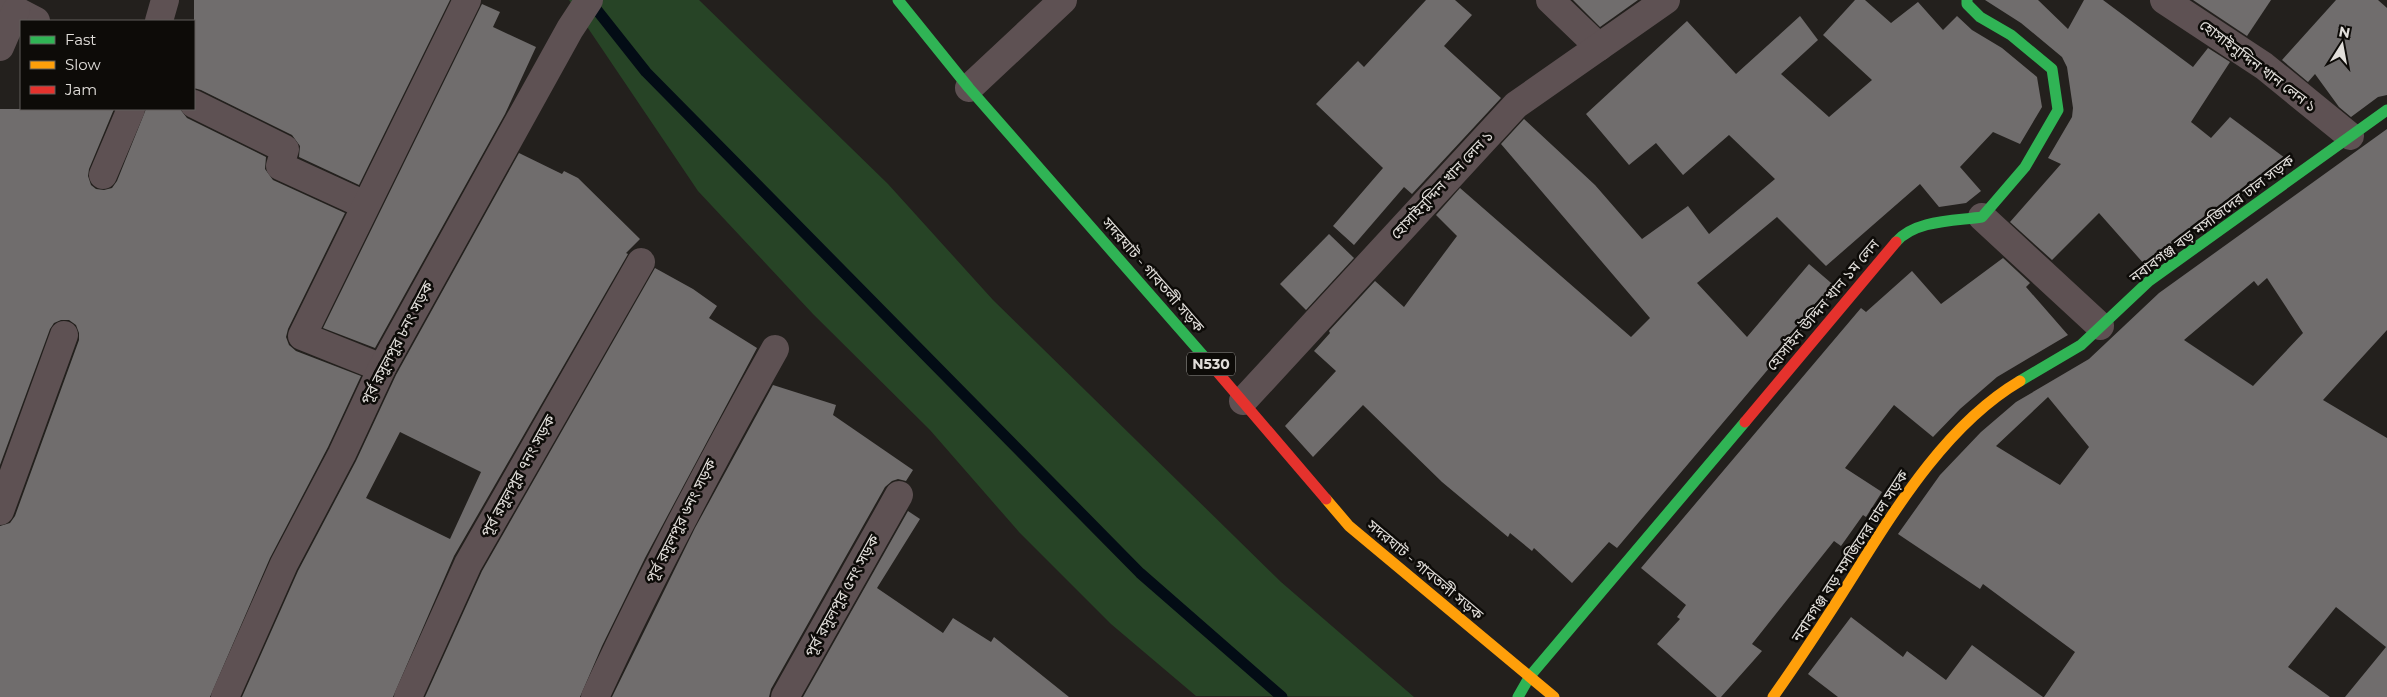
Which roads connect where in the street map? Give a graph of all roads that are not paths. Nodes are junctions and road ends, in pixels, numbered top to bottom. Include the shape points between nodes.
1 (165, 0) edge
2 (467, 0) edge
3 (589, 0) edge
4 (898, 0) edge
5 (1063, 0) edge
6 (1550, 0) edge
7 (1666, 0) edge
8 (1967, 0) edge
9 (2164, 0) edge
10 (18, 11) edge
11 (159, 20) edge
12 (0, 47) edge
13 (1599, 47) junction
14 (969, 88) junction
15 (195, 104) edge
16 (131, 110) edge
17 (2387, 110) edge
18 (2350, 136) junction
19 (102, 175) dead end
20 (365, 205) junction
21 (1982, 217) junction
22 (641, 262) dead end
23 (2100, 326) junction
24 (64, 335) dead end
25 (775, 349) dead end
26 (382, 368) junction
27 (1243, 400) junction
28 (899, 495) dead end
29 (0, 511) edge
30 (1530, 676) junction
31 (226, 697) edge
32 (408, 697) edge
33 (595, 697) edge
34 (785, 697) edge
35 (1518, 697) edge
36 (1554, 697) edge
37 (1773, 697) edge

1 - 11 street
2 - 20 street
3 - 26 street, পূর্ব রসুলপুর ৮নং সড়ক
4 - 14 main road, সদরঘাট - গাবতলী সড়ক / N530
5 - 14 street
6 - 13 street
7 - 13 street, হোসাইনুদ্দিন খান লেন ১
8 - 21 main road via 1980,17 2012,35 2052,69 2058,110 2025,167
9 - 18 street, হোসাইনুদ্দিন খান লেন ১ via 2264,66
10 - 12 street
13 - 27 street, হোসাইনুদ্দিন খান লেন ১ via 1516,105
14 - 27 main road, সদরঘাট - গাবতলী সড়ক / N530
15 - 20 street via 285,148 280,166
16 - 19 street
17 - 18 main road, নবাবগঞ্জ বড় মসজিদের ঢাল সড়ক
18 - 23 main road, নবাবগঞ্জ বড় মসজিদের ঢাল সড়ক via 2149,281
20 - 26 street via 302,336
21 - 23 street
21 - 30 main road, হোসাইন উদ্দিন খান ১ম লেন via 1935,223 1905,232
22 - 32 street, পূর্ব রসুলপুর ৭নং সড়ক via 468,564
23 - 37 main road, নবাবগঞ্জ বড় মসজিদের ঢাল সড়ক via 2081,345 2007,389 1970,421 1928,466 1893,512
24 - 29 street
25 - 33 street, পূর্ব রসুলপুর ৬নং সড়ক via 704,475
26 - 31 street, পূর্ব রসুলপুর ৮নং সড়ক via 342,454 284,564
27 - 30 main road, সদরঘাট - গাবতলী সড়ক / N530 via 1348,526
28 - 34 street, পূর্ব রসুলপুর ৫নং সড়ক
30 - 35 main road, হোসাইন উদ্দিন খান ১ম লেন
30 - 36 main road, সদরঘাট - গাবতলী সড়ক / N530

